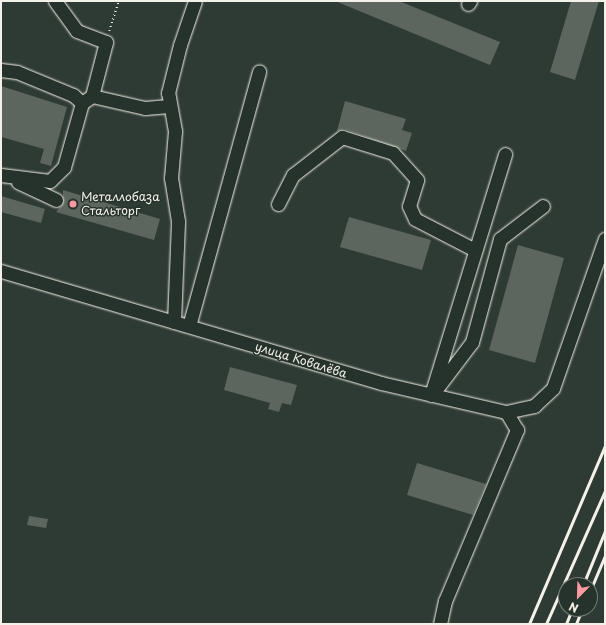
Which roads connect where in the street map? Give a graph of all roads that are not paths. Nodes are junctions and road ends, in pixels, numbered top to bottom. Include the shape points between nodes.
1 (55, 1) edge
2 (195, 1) edge
3 (1, 70) edge
4 (259, 71) dead end
5 (87, 100) junction
6 (169, 106) junction
7 (505, 154) dead end
8 (6, 177) edge
9 (56, 200) dead end
10 (278, 204) dead end
11 (543, 206) dead end
12 (605, 239) edge
13 (475, 250) junction
14 (1, 271) edge
15 (174, 322) junction
16 (188, 326) junction
17 (431, 395) junction
18 (506, 412) junction
19 (440, 624) edge

1 - 5 street via 77,31 106,42
2 - 6 street via 180,45 168,93
3 - 5 street via 17,72
4 - 16 street
5 - 6 street via 145,108
5 - 8 street via 64,167 50,181
6 - 15 street via 175,131 171,178 178,221
7 - 13 street
8 - 9 street
10 - 13 street via 293,175 342,137 393,153 417,180 409,206 416,219
11 - 17 street via 500,239 472,342
12 - 18 street, улица Ковалёва via 553,388 534,406
13 - 17 street
14 - 15 street, улица Ковалёва
15 - 16 street, улица Ковалёва
16 - 17 street, улица Ковалёва via 380,383
17 - 18 street, улица Ковалёва
18 - 19 street via 517,430 445,601

